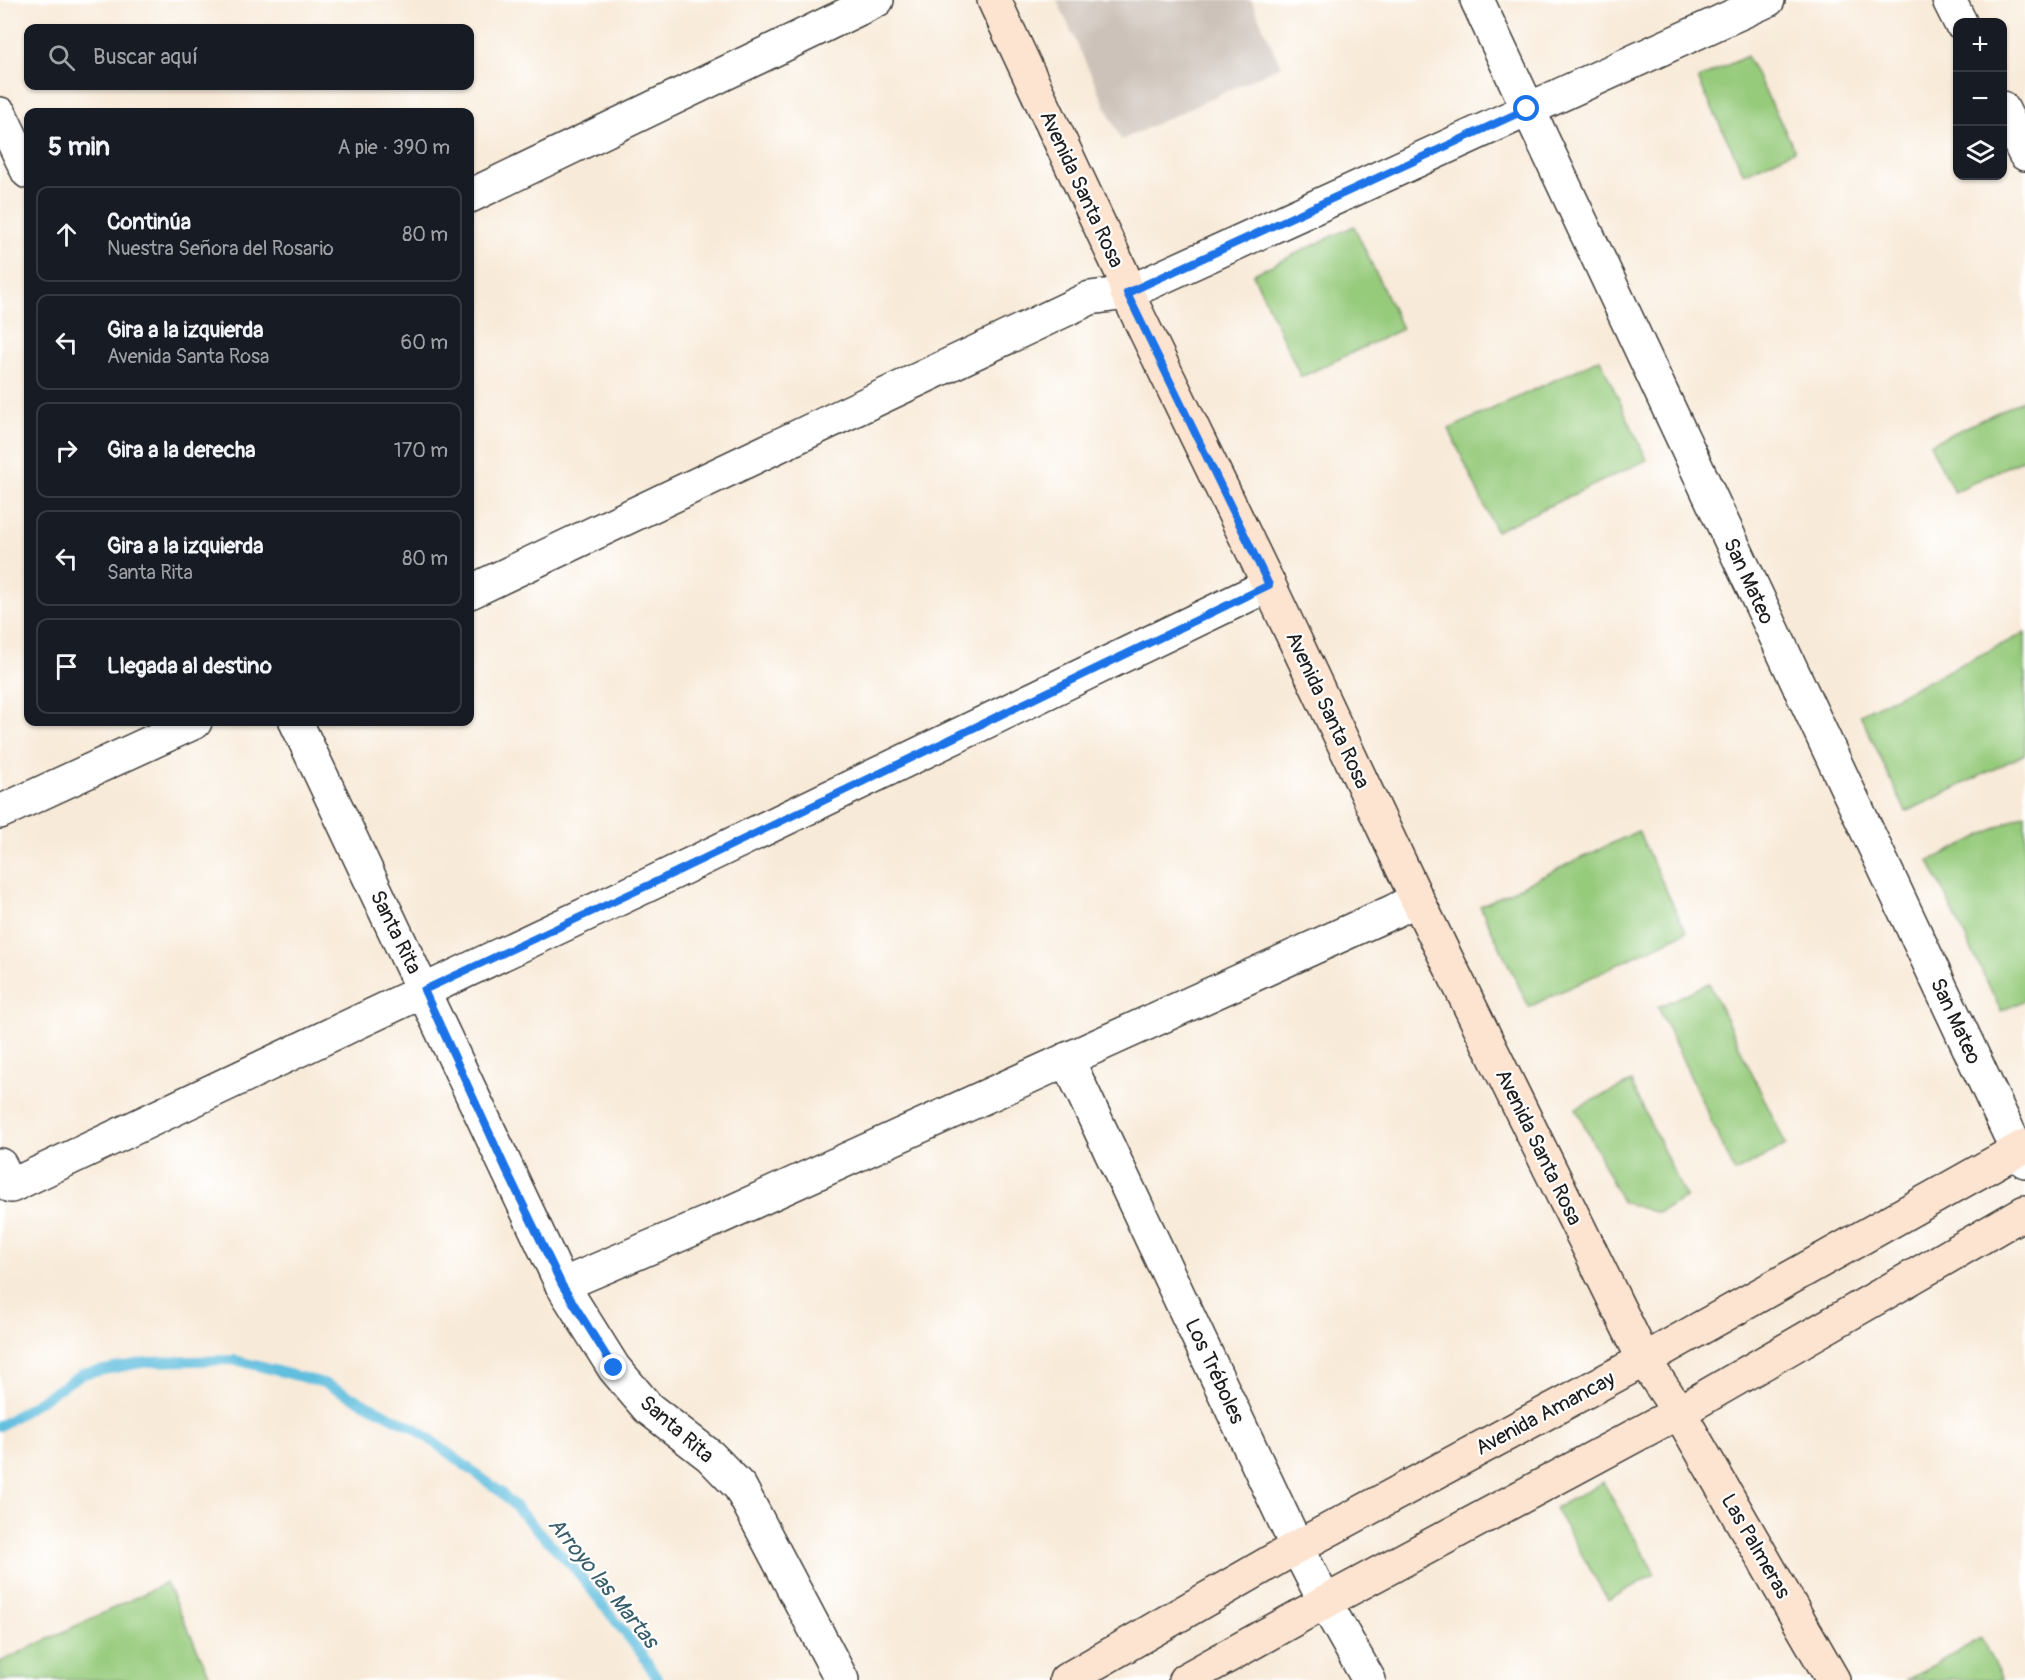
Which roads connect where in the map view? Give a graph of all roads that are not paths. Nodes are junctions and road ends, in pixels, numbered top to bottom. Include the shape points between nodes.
1 (877, 0) edge
2 (994, 0) edge
3 (1477, 0) edge
4 (1768, 0) edge
5 (1949, 0) edge
6 (1958, 18) edge
7 (1527, 109) junction
8 (0, 114) edge
9 (2007, 118) edge
10 (2025, 154) edge
11 (24, 164) edge
12 (474, 194) edge
13 (1127, 293) junction
14 (1269, 585) junction
15 (474, 590) edge
16 (186, 726) edge
17 (298, 726) edge
18 (0, 812) edge
19 (1417, 899) junction
20 (424, 990) junction
21 (1067, 1059) junction
22 (2022, 1152) edge
23 (5, 1176) edge
24 (2025, 1212) edge
25 (562, 1285) junction
26 (1644, 1360) junction
27 (1679, 1412) junction
28 (1297, 1547) junction
29 (1325, 1602) junction
30 (842, 1680) edge
31 (1066, 1680) edge
32 (1185, 1680) edge
33 (1369, 1680) edge
34 (1833, 1680) edge

1 - 12 street
2 - 13 street, Avenida Santa Rosa via 1122,273
3 - 7 street, San Mateo
4 - 7 street
5 - 6 street
7 - 13 street
7 - 22 street, San Mateo
8 - 11 street
9 - 10 street
13 - 14 street, Avenida Santa Rosa
13 - 15 street via 1090,298
14 - 19 street, Avenida Santa Rosa
14 - 20 street
16 - 18 street
17 - 20 street, Santa Rita
19 - 21 street
19 - 26 street, Avenida Santa Rosa
20 - 23 street
20 - 25 street, Santa Rita
21 - 25 street
21 - 28 street, Los Tréboles
22 - 26 street, Avenida Amancay
24 - 27 street
25 - 30 street, Santa Rita via 614,1368 648,1408 710,1456 740,1487
26 - 27 street, Avenida Santa Rosa
26 - 28 street, Avenida Amancay
27 - 29 street
27 - 34 street, Las Palmeras
28 - 29 street, Los Tréboles
28 - 31 street, Avenida Amancay
29 - 32 street
29 - 33 street, Los Tréboles

